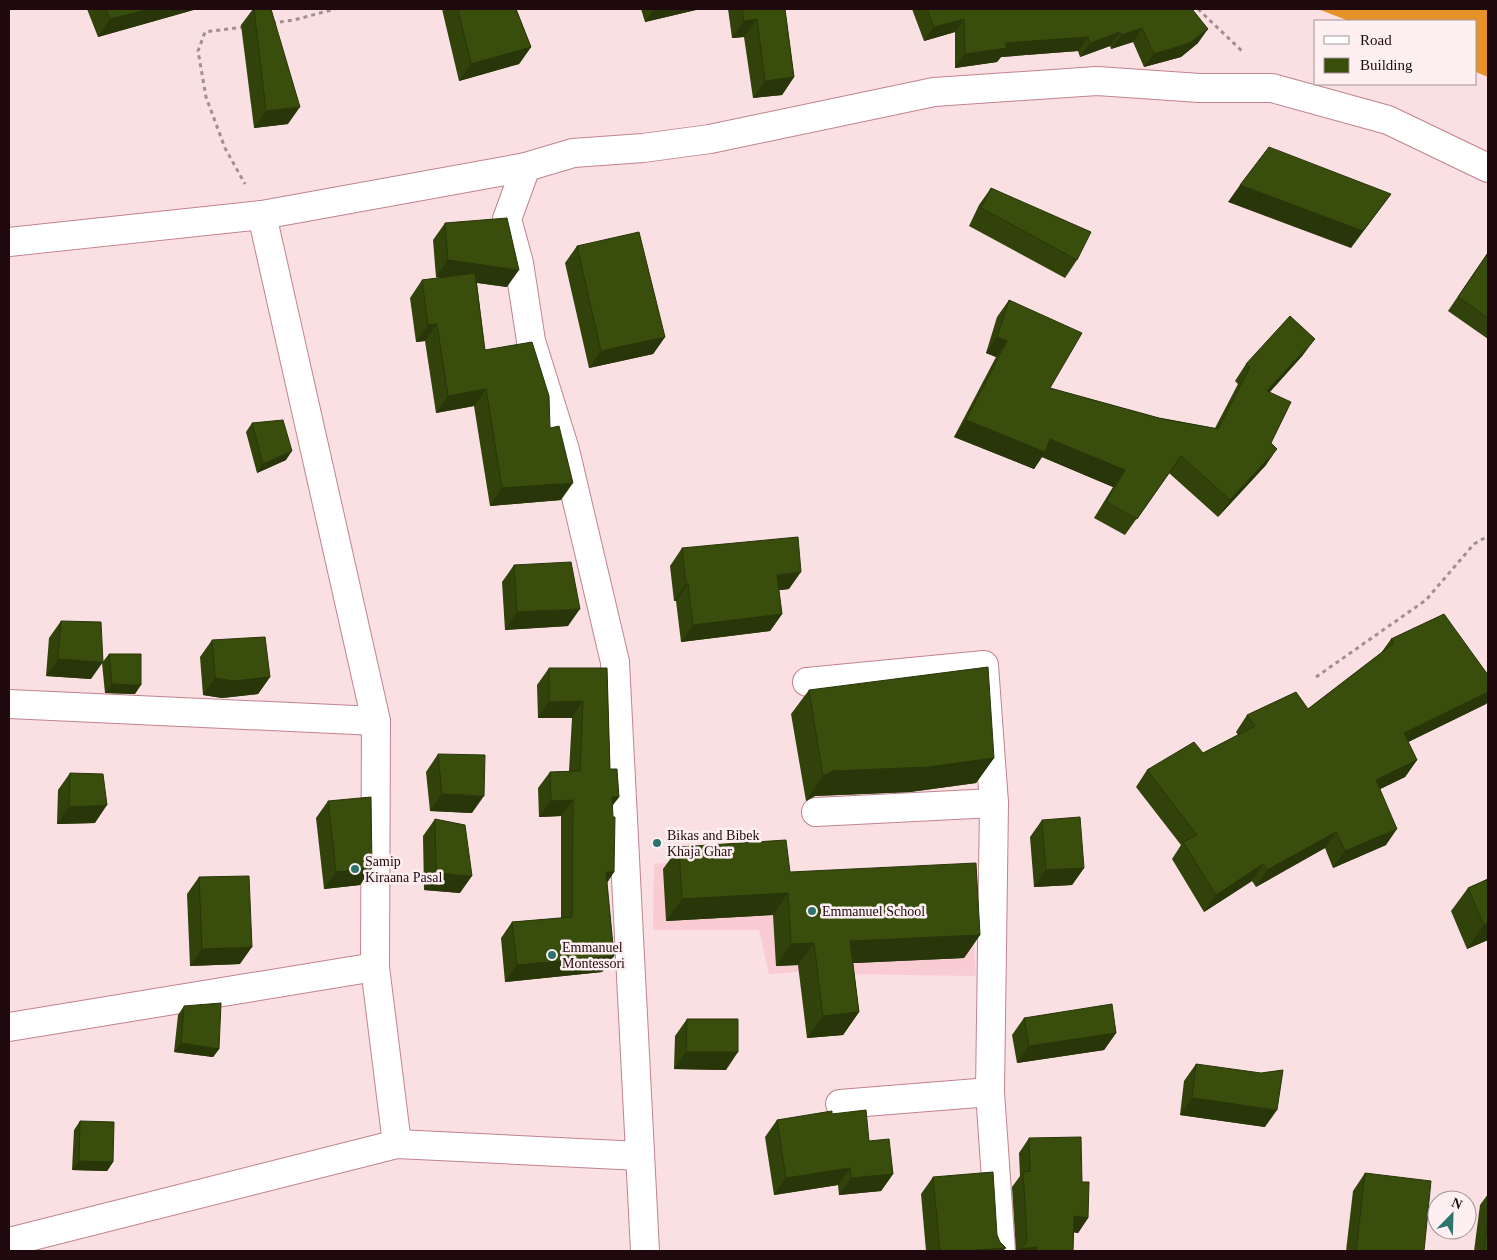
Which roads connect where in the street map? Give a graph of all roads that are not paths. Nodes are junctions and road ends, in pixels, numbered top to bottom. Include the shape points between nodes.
1 (526, 167) junction
2 (1488, 168) edge
3 (262, 215) junction
4 (9, 242) edge
5 (807, 682) dead end
6 (9, 704) edge
7 (376, 721) junction
8 (994, 803) junction
9 (816, 812) dead end
10 (375, 967) junction
11 (9, 1027) edge
12 (990, 1092) junction
13 (840, 1104) dead end
14 (397, 1144) junction
15 (640, 1156) junction
16 (9, 1242) edge
17 (51, 1242) edge
18 (645, 1251) edge
19 (1002, 1251) edge

1 - 2 street via 573,153 710,139 934,92 1097,81 1200,88 1272,88 1388,120
1 - 3 street
1 - 15 street via 507,219 519,263 532,341 565,450 615,662
3 - 4 street
3 - 7 street
5 - 8 street via 984,665
6 - 7 street
7 - 10 street
8 - 9 street
8 - 12 street
10 - 11 street
10 - 14 street
12 - 13 street
12 - 19 street
14 - 15 street
14 - 17 street
15 - 18 street
16 - 17 street

